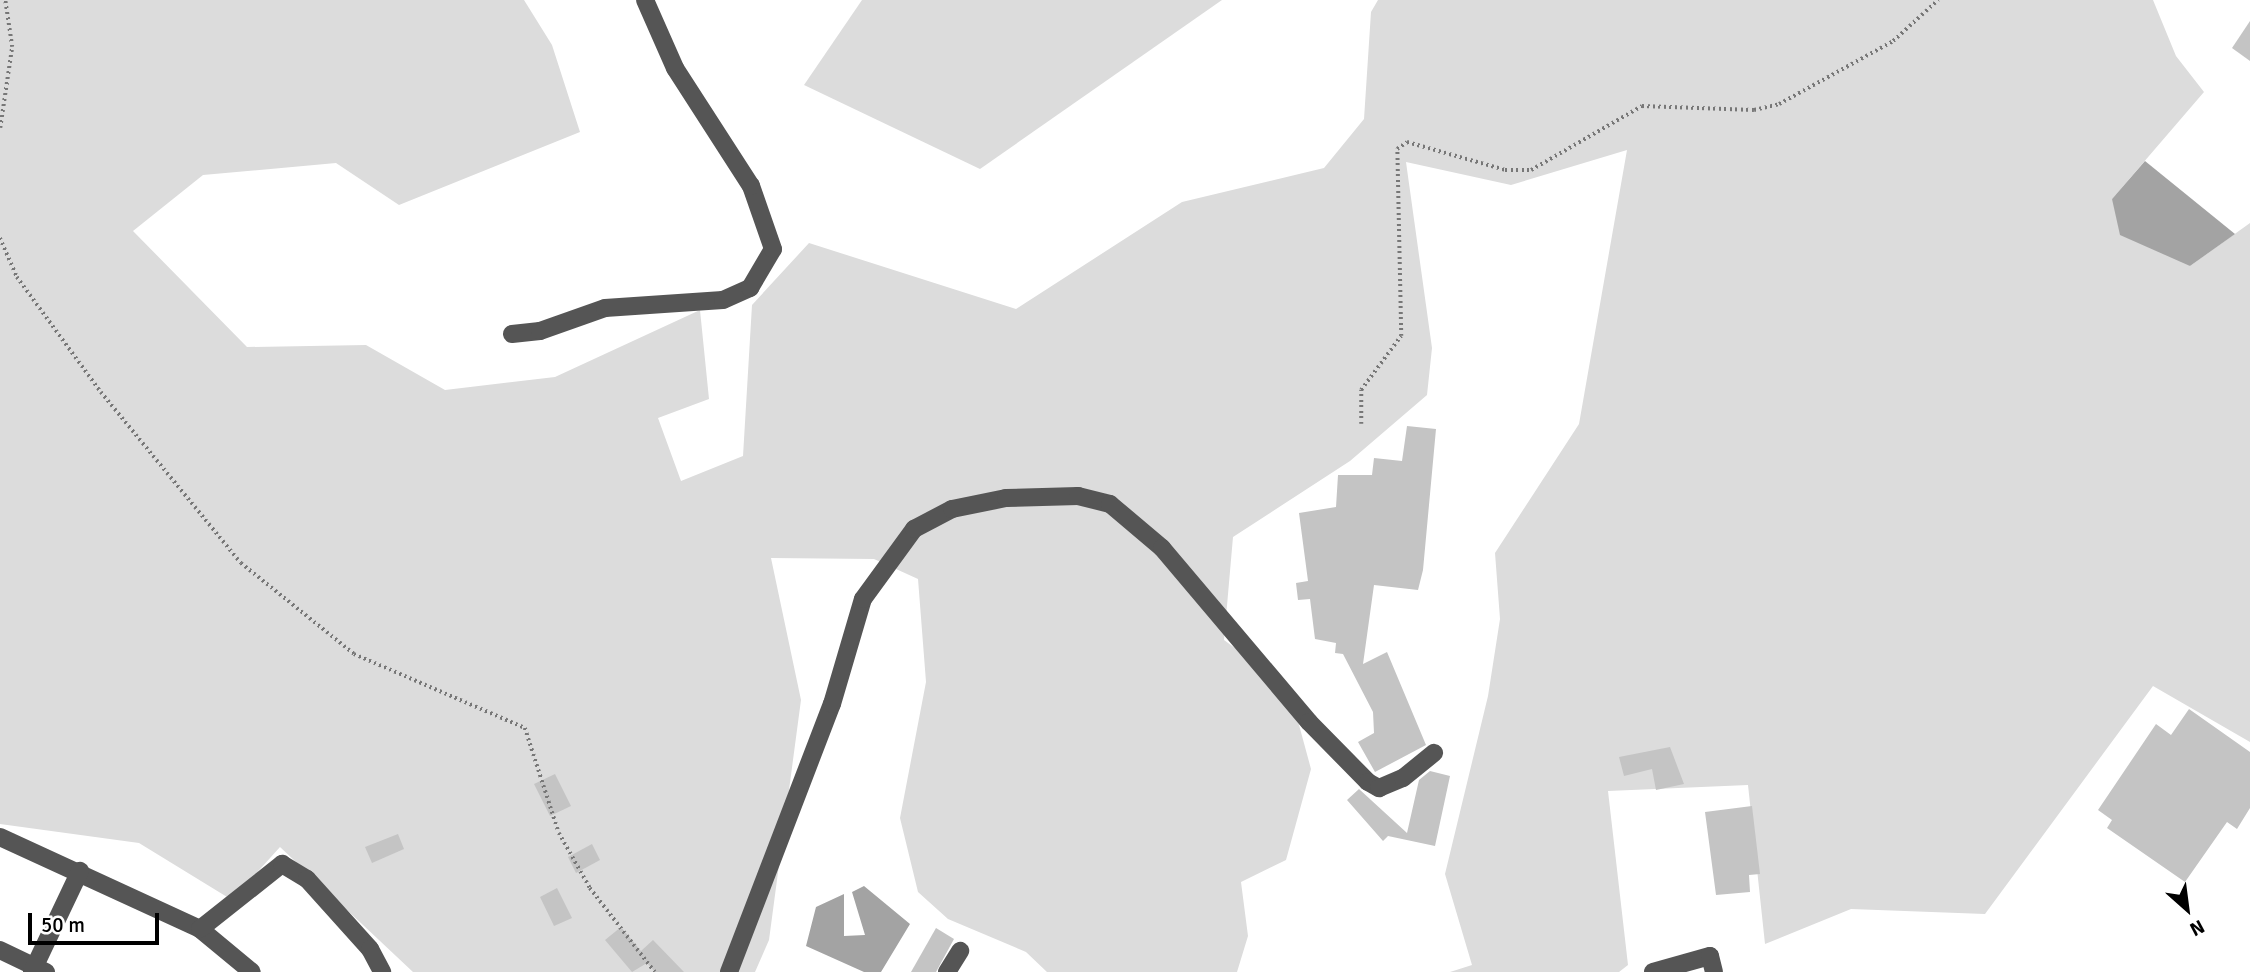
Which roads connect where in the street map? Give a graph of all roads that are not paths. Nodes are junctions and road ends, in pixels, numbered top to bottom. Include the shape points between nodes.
1 (645, 0) edge
2 (512, 334) dead end
3 (1434, 753) dead end
4 (0, 836) edge
5 (80, 871) junction
6 (200, 929) junction
7 (0, 950) edge
8 (960, 951) dead end
9 (37, 970) edge
10 (252, 972) edge
11 (382, 972) edge
12 (729, 972) edge
13 (947, 972) edge
14 (1653, 972) edge
15 (1714, 972) edge

1 - 2 street via 675,68 751,186 773,249 750,288 723,300 605,308 540,331
3 - 12 street via 1403,778 1379,788 1368,782 1309,722 1162,548 1110,504 1078,496 1006,498 952,509 914,529 863,599 832,704
4 - 5 street
5 - 6 street
5 - 9 street
6 - 10 street
6 - 11 street via 282,864 307,879 370,948
7 - 9 street
8 - 13 street
14 - 15 street via 1710,956

